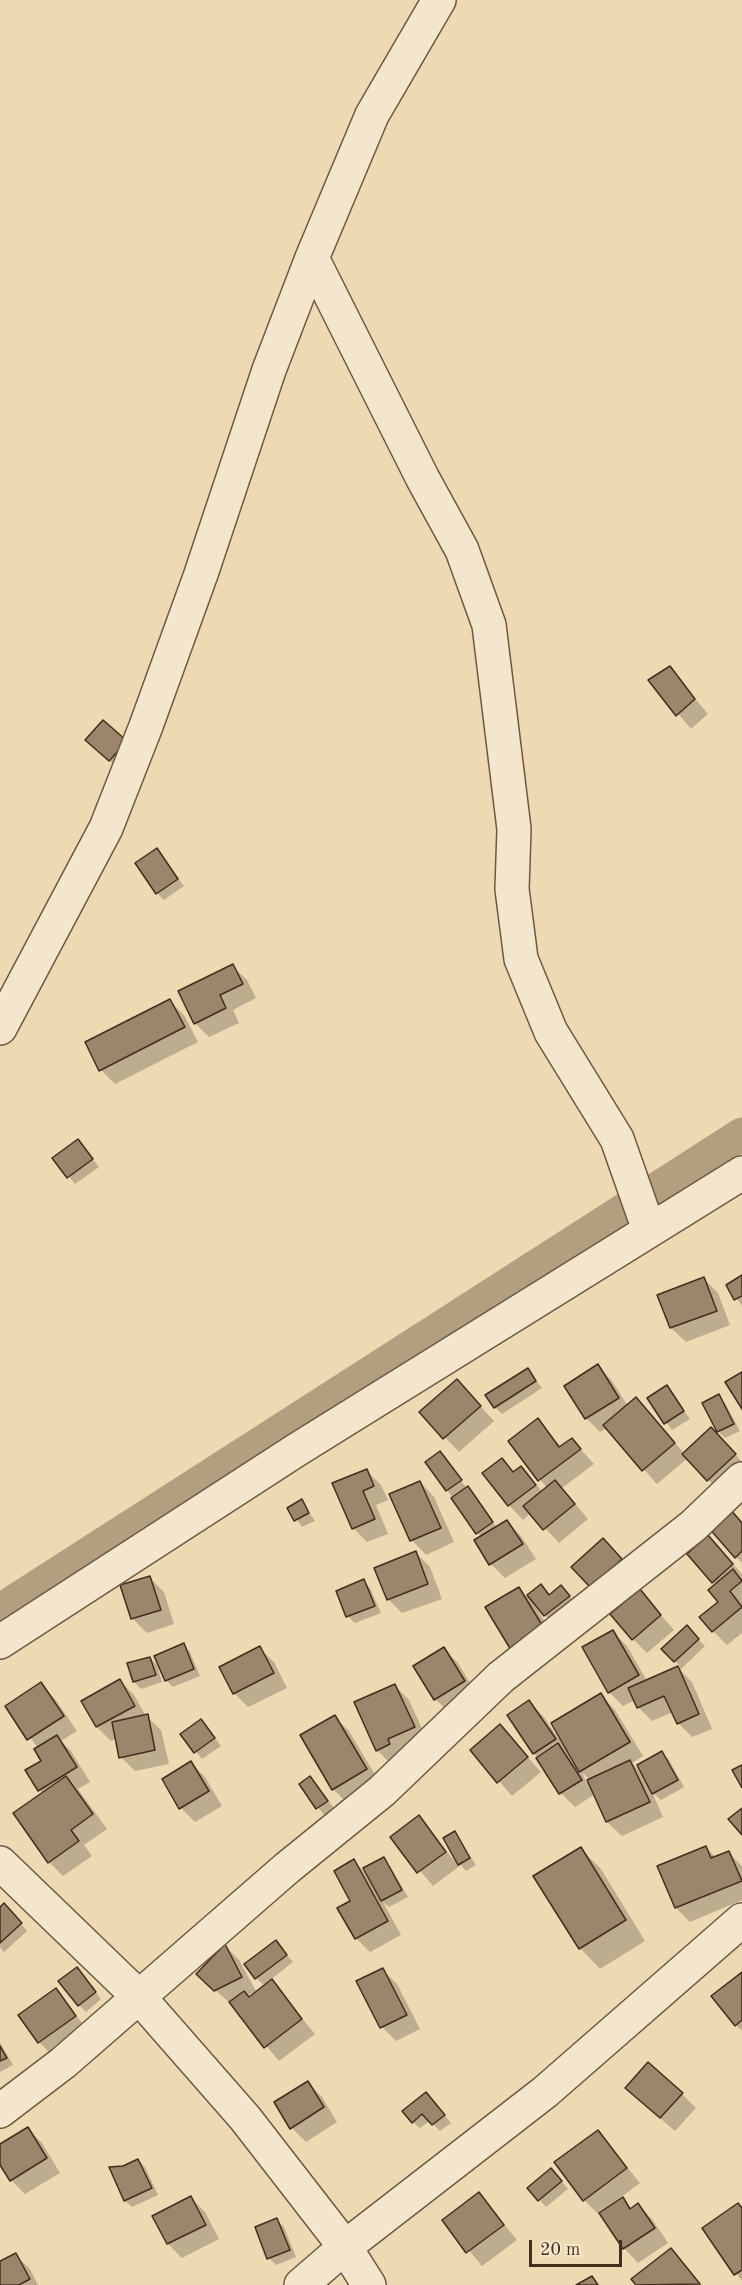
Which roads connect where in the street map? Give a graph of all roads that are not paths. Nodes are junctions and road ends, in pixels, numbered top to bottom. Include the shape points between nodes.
1 (439, 0) edge
2 (312, 258) junction
3 (0, 1028) edge
4 (742, 1173) edge
5 (649, 1230) junction
6 (742, 1479) edge
7 (0, 1642) edge
8 (0, 1863) edge
9 (742, 1920) edge
10 (140, 1997) junction
11 (0, 2111) edge
12 (345, 2247) junction
13 (301, 2285) edge
14 (369, 2285) edge

1 - 2 street via 372,116
2 - 3 street via 269,370 147,726 106,828
2 - 5 street via 462,550 489,625 514,829 512,889 521,959 551,1032 617,1139
4 - 5 street
5 - 7 street via 298,1449
6 - 10 street via 693,1526 501,1677 382,1791
8 - 10 street
9 - 12 street via 544,2092
10 - 11 street
10 - 12 street via 245,2118
12 - 13 street
12 - 14 street

